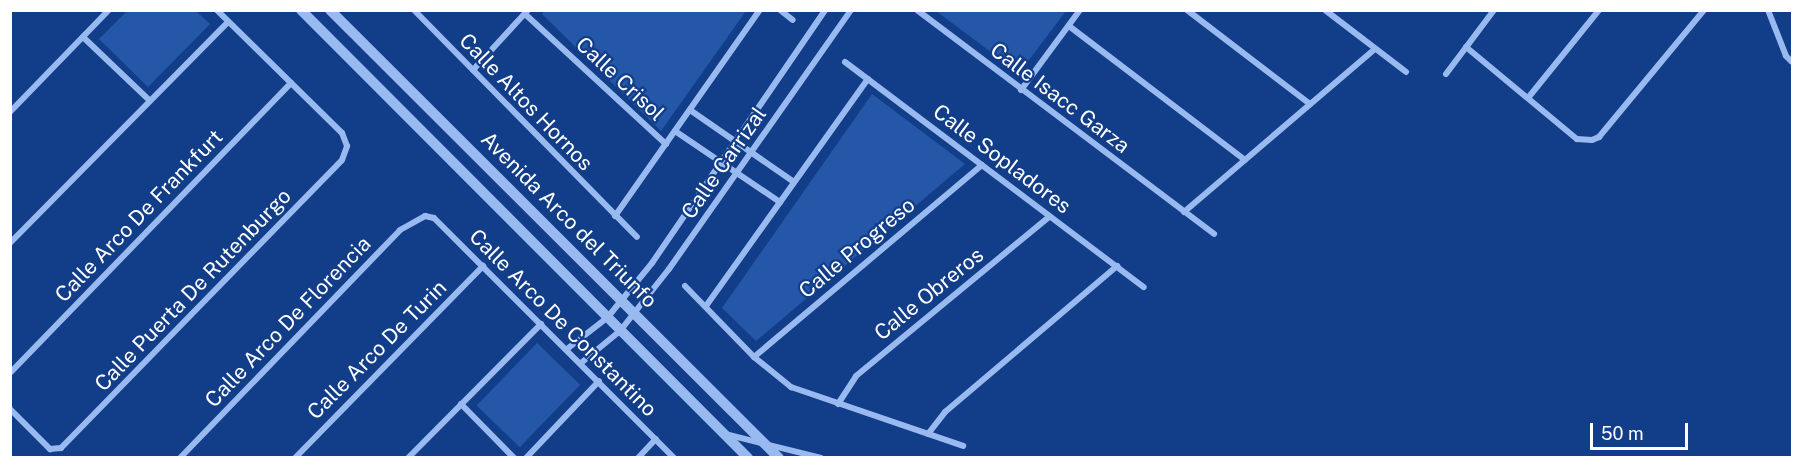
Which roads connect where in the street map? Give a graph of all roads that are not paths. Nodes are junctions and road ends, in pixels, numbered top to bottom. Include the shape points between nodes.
1 (109, 10) edge
2 (217, 10) edge
3 (301, 10) edge
4 (330, 10) edge
5 (760, 10) edge
6 (780, 10) edge
7 (825, 10) edge
8 (851, 10) edge
9 (917, 10) edge
10 (1080, 10) edge
11 (1187, 10) edge
12 (1325, 10) edge
13 (1494, 10) edge
14 (1599, 10) edge
15 (1704, 10) edge
16 (1768, 10) edge
17 (415, 11) edge
18 (526, 12) edge
19 (793, 20) dead end
20 (228, 22) junction
21 (1069, 26) junction
22 (83, 37) junction
23 (1466, 47) junction
24 (1375, 49) junction
25 (845, 62) dead end
26 (1792, 62) edge
27 (473, 70) junction
28 (1406, 72) dead end
29 (1446, 74) dead end
30 (868, 79) junction
31 (291, 83) junction
32 (1021, 90) junction
33 (1528, 98) junction
34 (148, 99) junction
35 (1310, 104) junction
36 (690, 110) junction
37 (10, 112) edge
38 (675, 131) junction
39 (733, 140) junction
40 (666, 144) junction
41 (751, 153) junction
42 (719, 160) junction
43 (1245, 160) junction
44 (982, 165) junction
45 (737, 173) junction
46 (794, 182) junction
47 (780, 202) junction
48 (1184, 212) junction
49 (425, 216) joint
50 (615, 216) junction
51 (1050, 216) junction
52 (1214, 234) dead end
53 (637, 237) dead end
54 (10, 243) edge
55 (483, 266) junction
56 (1117, 266) junction
57 (685, 286) dead end
58 (1144, 287) dead end
59 (623, 300) junction
60 (706, 306) junction
61 (635, 312) junction
62 (606, 318) junction
63 (541, 324) junction
64 (620, 331) junction
65 (567, 349) junction
66 (754, 357) junction
67 (581, 363) junction
68 (10, 373) edge
69 (599, 381) junction
70 (460, 404) junction
71 (838, 404) junction
72 (10, 409) edge
73 (724, 434) junction
74 (928, 434) junction
75 (656, 439) junction
76 (765, 443) junction
77 (963, 446) dead end
78 (180, 458) edge
79 (295, 458) edge
80 (408, 458) edge
81 (514, 458) edge
82 (526, 458) edge
83 (638, 458) edge
84 (674, 458) edge
85 (748, 458) edge
86 (779, 458) edge
87 (821, 458) edge

1 - 22 street
2 - 20 street
3 - 62 street, Avenida Arco del Triunfo
4 - 59 street, Avenida Arco del Triunfo
5 - 36 street
6 - 19 street
7 - 39 street, Calle Carrizal
8 - 41 street, Calle Carrizal
9 - 32 street, Calle Isacc Garza
10 - 21 street
11 - 35 street
12 - 24 street
13 - 23 street
14 - 33 street
15 - 33 street via 1599,137 1577,139
16 - 26 street
17 - 27 street, Calle Altos Hornos
18 - 27 street
18 - 40 street, Calle Crisol
20 - 31 street
20 - 34 street
21 - 32 street
21 - 43 street
22 - 34 street
22 - 37 street
23 - 29 street
23 - 33 street
24 - 28 street
24 - 35 street
25 - 30 street, Calle Sopladores
27 - 50 street, Calle Altos Hornos
30 - 44 street, Calle Sopladores
30 - 46 street
31 - 68 street, Calle Arco De Frankfurt
31 - 72 street, Calle Puerta De Rutenburgo via 342,133 346,153 61,448 50,449
32 - 48 street, Calle Isacc Garza
34 - 54 street
35 - 43 street
36 - 38 street
36 - 39 street
38 - 40 street
38 - 42 street
39 - 41 street
39 - 42 street, Calle Carrizal
40 - 50 street
41 - 45 street, Calle Carrizal
41 - 46 street
42 - 45 street
42 - 59 street, Calle Carrizal
43 - 48 street
44 - 51 street, Calle Sopladores
44 - 66 street, Calle Progreso
45 - 47 street
45 - 61 street, Calle Carrizal
46 - 47 street
47 - 60 street
48 - 52 street, Calle Isacc Garza
49 - 55 street, Calle Arco De Constantino via 434,218
49 - 78 street, Calle Arco De Florencia via 400,230
50 - 53 street, Calle Altos Hornos
51 - 56 street, Calle Sopladores
51 - 71 street, Calle Obreros via 856,376
55 - 63 street, Calle Arco De Constantino
55 - 79 street, Calle Arco De Turin
56 - 58 street, Calle Sopladores
56 - 74 street via 945,412
57 - 60 street
59 - 61 street, Avenida Arco del Triunfo
59 - 62 street, Calle Carrizal
60 - 66 street
61 - 64 street, Calle Carrizal
61 - 76 street, Avenida Arco del Triunfo
62 - 64 street, Avenida Arco del Triunfo
62 - 65 street, Calle Carrizal
63 - 65 street, Calle Arco De Constantino
63 - 70 street
64 - 67 street, Calle Carrizal
64 - 73 street, Avenida Arco del Triunfo
65 - 67 street, Calle Arco De Constantino
66 - 71 street via 791,387
67 - 69 street, Calle Arco De Constantino
69 - 75 street, Calle Arco De Constantino
69 - 82 street
70 - 80 street
70 - 81 street
71 - 74 street
73 - 76 street
73 - 85 street, Avenida Arco del Triunfo
74 - 77 street
75 - 83 street
75 - 84 street, Calle Arco De Constantino
76 - 86 street, Avenida Arco del Triunfo
76 - 87 street

